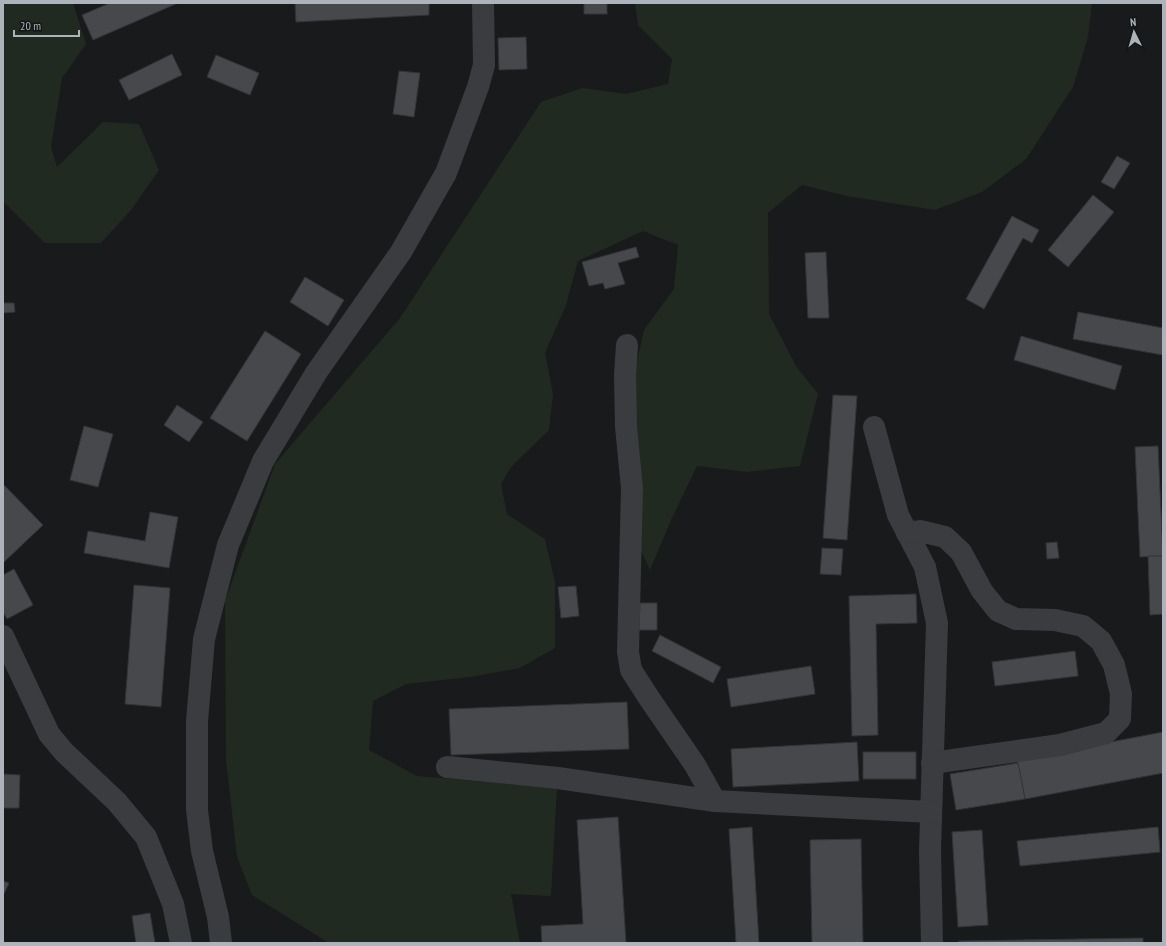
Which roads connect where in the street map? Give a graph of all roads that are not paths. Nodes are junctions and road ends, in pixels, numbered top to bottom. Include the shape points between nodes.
1 (483, 3) edge
2 (627, 346) dead end
3 (874, 427) dead end
4 (907, 533) junction
5 (3, 636) edge
6 (932, 763) junction
7 (447, 767) dead end
8 (715, 801) junction
9 (931, 812) junction
10 (181, 943) edge
11 (221, 943) edge
12 (932, 943) edge

1 - 11 street via 484,65 446,173 401,252 316,373 263,461 228,545 204,639 198,722 197,810 202,851 218,917
2 - 8 street via 626,427 632,488 628,652 632,670 695,765
3 - 4 street via 898,515
4 - 6 street via 925,567 937,624
4 - 6 street via 920,531 945,537 961,552 982,591 998,611 1016,619 1055,620 1083,626 1101,641 1114,664 1121,694 1120,719 1106,733 1060,745
5 - 10 street via 50,734 64,752 117,802 146,837 173,904
6 - 9 street
7 - 8 street via 558,778
8 - 9 street
9 - 12 street

